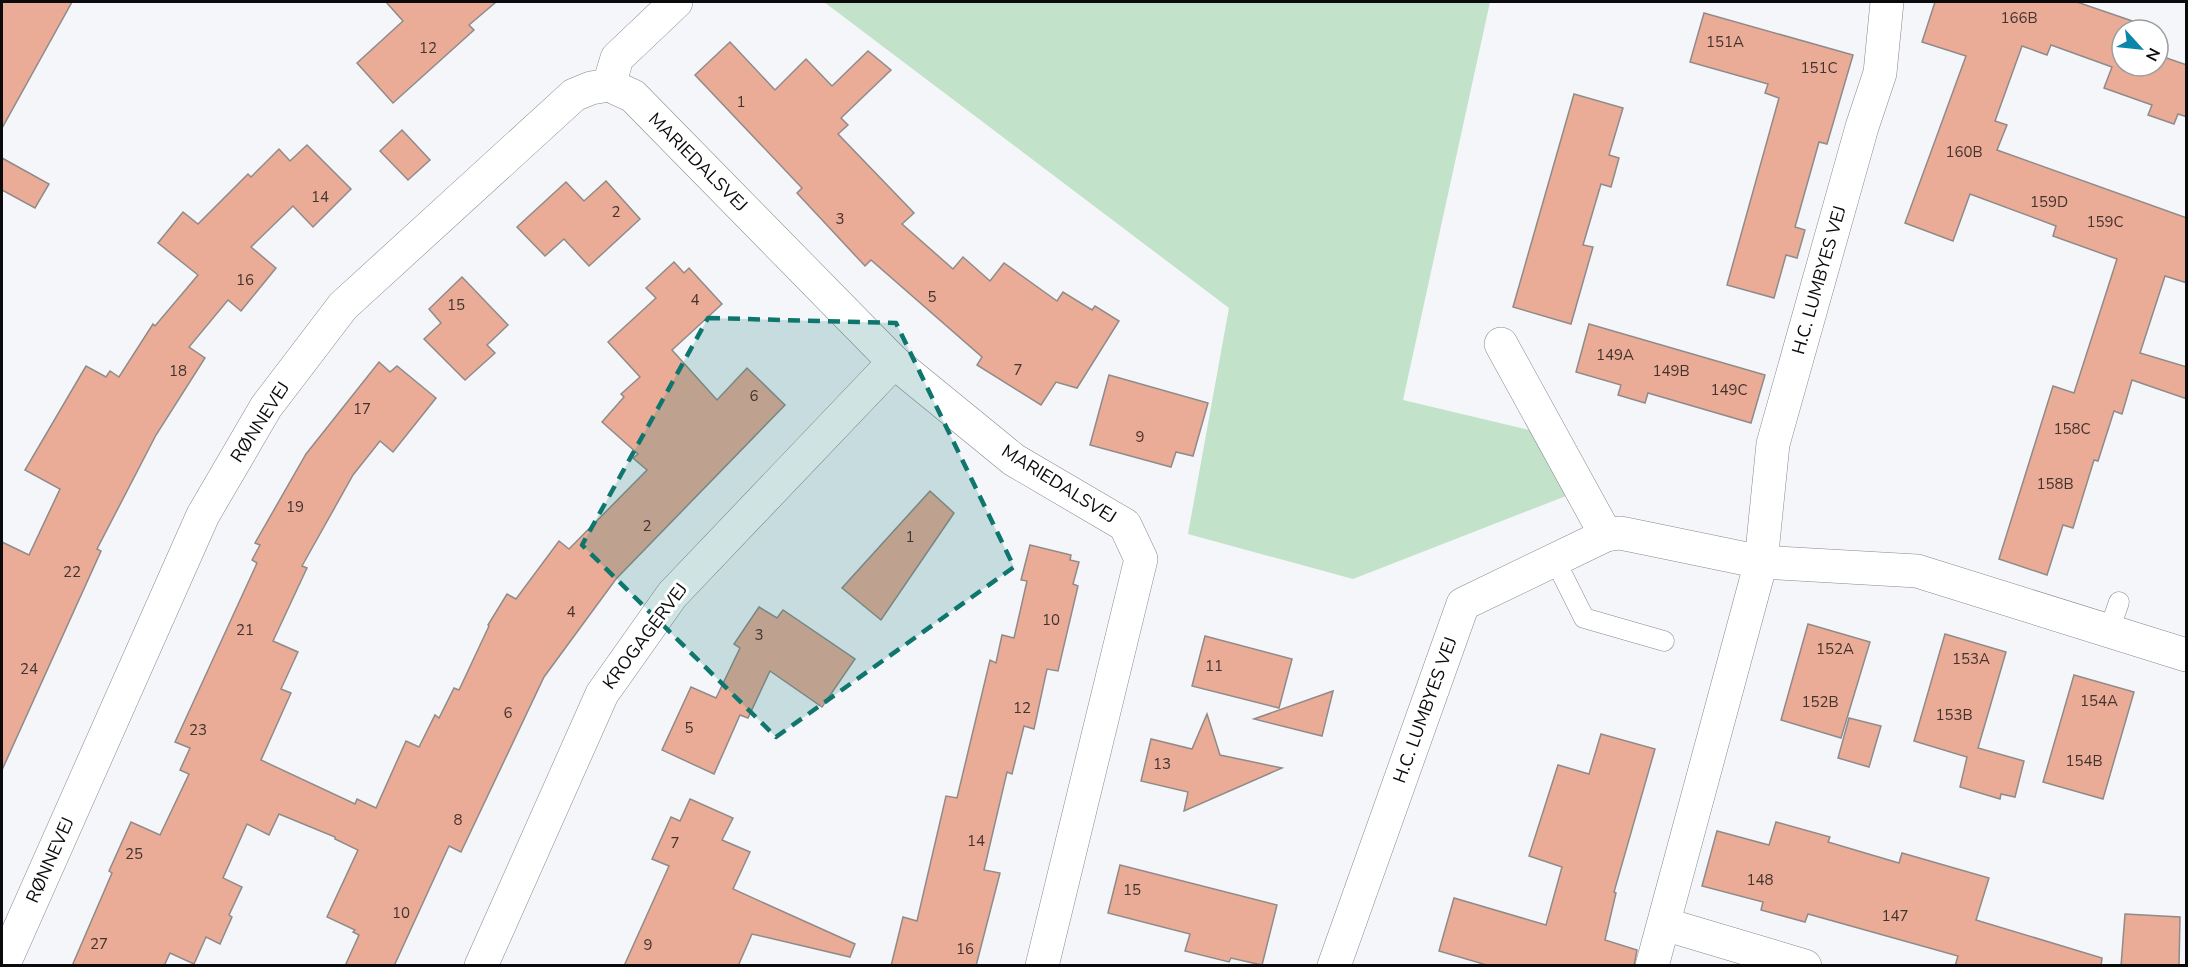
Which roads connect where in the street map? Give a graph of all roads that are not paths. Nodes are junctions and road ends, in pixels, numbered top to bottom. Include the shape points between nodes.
1 (676, 2) edge
2 (1887, 2) edge
3 (609, 85) junction
4 (1501, 344) dead end
5 (894, 362) junction
6 (1606, 535) junction
7 (1555, 560) junction
8 (1761, 562) junction
9 (1664, 641) dead end
10 (2187, 655) edge
11 (1664, 924) junction
12 (3, 966) edge
13 (481, 966) edge
14 (1042, 966) edge
15 (1334, 966) edge
16 (1652, 966) edge
17 (1805, 966) edge

1 - 3 street via 617,58
2 - 8 street, H.C. LUMBYES VEJ via 1880,73 1773,444
3 - 5 street, MARIEDALSVEJ via 633,96
3 - 12 street, RØNNEVEJ via 574,95 343,306 266,407 203,515
4 - 6 street
5 - 13 street, KROGAGERVEJ via 672,595 602,694
5 - 14 street, MARIEDALSVEJ via 1014,460 1125,525 1141,559
6 - 7 street, H.C. LUMBYES VEJ
6 - 8 street, H.C. LUMBYES VEJ via 1620,533
7 - 9 lane via 1584,618
7 - 15 street, H.C. LUMBYES VEJ via 1463,604
8 - 10 street, H.C. LUMBYES VEJ via 1917,571 2114,616
8 - 11 street, H.C. LUMBYES VEJ
11 - 16 street, H.C. LUMBYES VEJ
11 - 17 street

